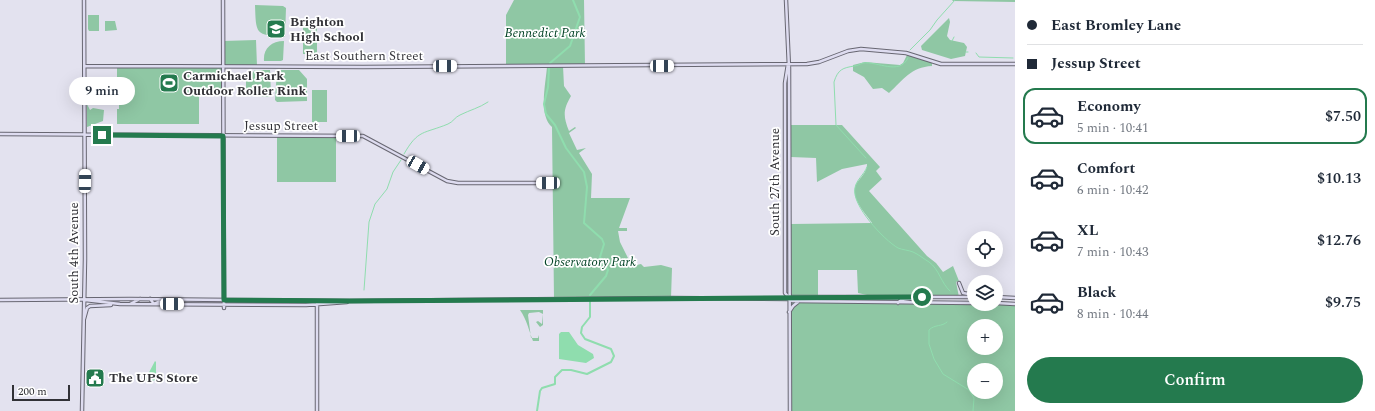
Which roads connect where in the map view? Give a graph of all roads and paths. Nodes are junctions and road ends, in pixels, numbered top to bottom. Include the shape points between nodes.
1 (84, 0) edge
2 (223, 0) edge
3 (786, 0) edge
4 (788, 64) junction
5 (1015, 64) edge
6 (773, 65) junction
7 (85, 66) junction
8 (223, 66) junction
9 (786, 73) junction
10 (0, 134) edge
11 (85, 135) junction
12 (223, 136) junction
13 (550, 183) dead end
14 (959, 284) dead end
15 (967, 294) edge
16 (967, 296) edge
17 (922, 297) junction
18 (789, 298) junction
19 (1003, 298) edge
20 (1015, 298) edge
21 (140, 299) junction
22 (149, 299) junction
23 (0, 300) edge
24 (84, 300) junction
25 (166, 300) junction
26 (224, 300) junction
27 (311, 300) junction
28 (337, 300) junction
29 (349, 301) junction
30 (799, 302) junction
31 (898, 303) junction
32 (967, 303) edge
33 (1003, 303) edge
34 (114, 304) junction
35 (128, 304) junction
36 (154, 304) junction
37 (317, 304) junction
38 (1015, 304) edge
39 (224, 306) junction
40 (789, 312) junction
41 (84, 319) junction
42 (82, 411) edge
43 (317, 411) edge
44 (790, 411) edge

1 - 7 main road, South 4th Avenue
2 - 8 main road
3 - 4 main road, South 27th Avenue
4 - 5 main road, East Southern Street via 814,64 848,51 861,49 906,53 941,64
4 - 6 main road, East Southern Street
4 - 9 main road, South 27th Avenue
4 - 18 main road, South 27th Avenue
6 - 8 main road, East Southern Street
6 - 9 main road via 782,67
7 - 8 main road, East Southern Street
7 - 11 main road, South 4th Avenue
8 - 12 main road
9 - 18 main road, South 27th Avenue via 785,293
10 - 11 main road, Jessup Street
11 - 12 main road, Jessup Street
11 - 24 main road, South 4th Avenue
12 - 13 main road, Jessup Street via 363,136 447,181
12 - 26 main road
14 - 15 main road via 963,293
16 - 17 main road
17 - 18 main road
17 - 31 main road via 901,300
18 - 29 main road
18 - 30 main road
18 - 40 main road, South 27th Avenue
19 - 20 main road
21 - 22 main road
21 - 24 main road
21 - 35 main road
22 - 25 main road
22 - 36 main road
23 - 24 main road
24 - 34 main road
24 - 41 main road, South 4th Avenue
25 - 26 main road
25 - 36 main road
26 - 27 main road
26 - 39 main road
27 - 28 main road
27 - 37 main road
28 - 29 main road
28 - 37 main road
29 - 37 main road
30 - 31 main road
30 - 40 main road
31 - 32 main road
33 - 38 main road
34 - 35 main road
34 - 41 main road via 90,306
35 - 36 main road
36 - 39 main road
37 - 39 main road
37 - 43 main road
40 - 44 main road, South 27th Avenue
41 - 42 main road, South 4th Avenue

